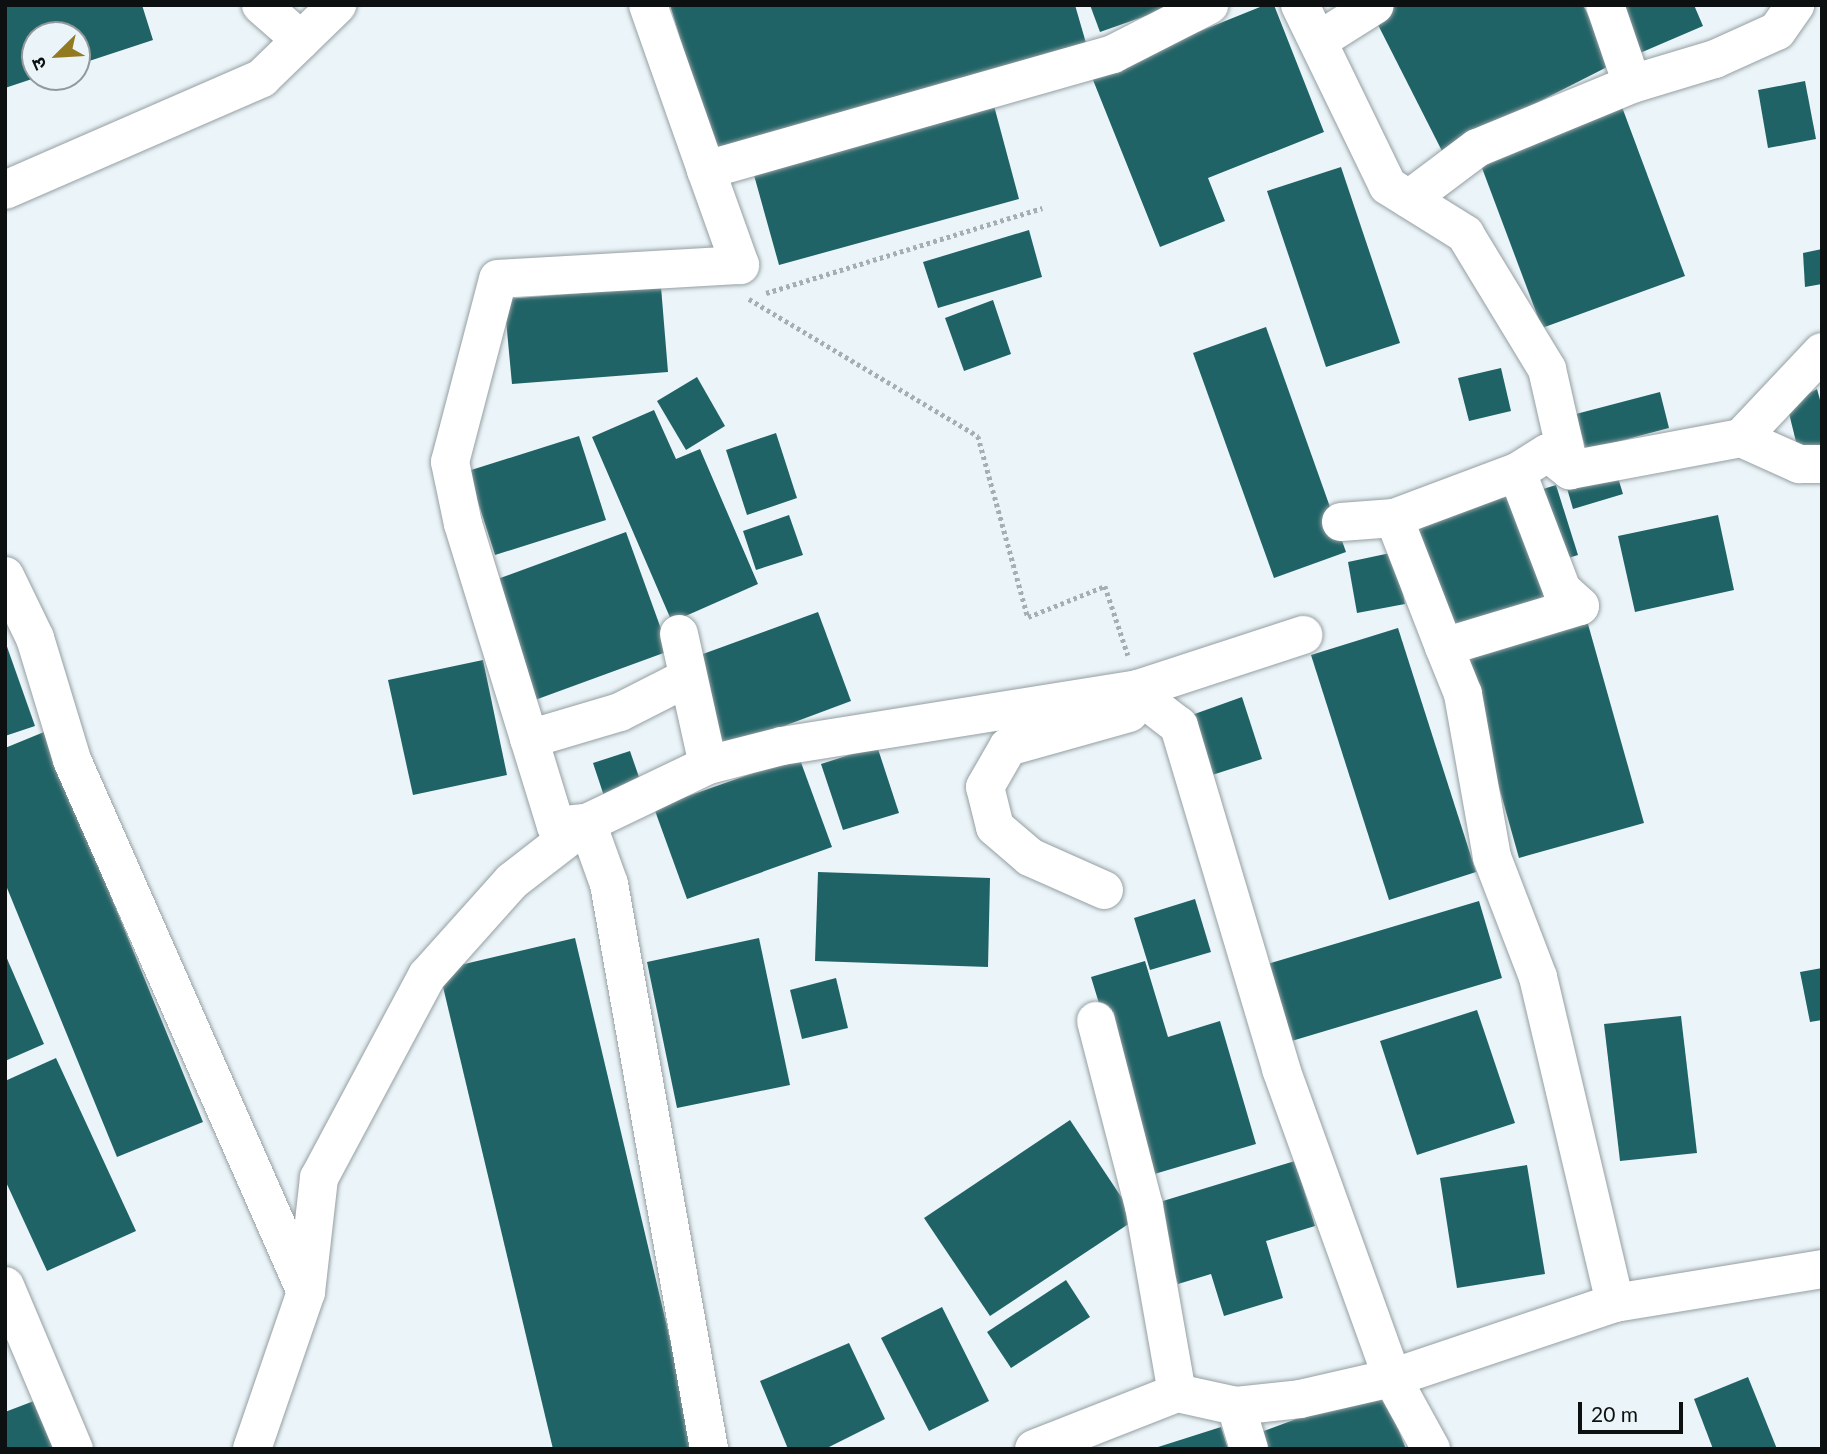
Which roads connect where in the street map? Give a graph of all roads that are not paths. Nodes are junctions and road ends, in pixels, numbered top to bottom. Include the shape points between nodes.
1 (261, 5) edge
2 (337, 5) edge
3 (648, 5) edge
4 (1209, 5) edge
5 (1300, 5) edge
6 (1375, 5) edge
7 (1605, 5) edge
8 (1786, 18) edge
9 (301, 40) junction
10 (1318, 41) junction
11 (1632, 84) junction
12 (706, 170) junction
13 (5, 190) edge
14 (1409, 199) junction
15 (1822, 352) edge
16 (1741, 438) junction
17 (1822, 464) edge
18 (1545, 465) junction
19 (1394, 518) junction
20 (1341, 522) dead end
21 (5, 576) edge
22 (679, 634) dead end
23 (1303, 635) dead end
24 (1444, 647) junction
25 (687, 678) junction
26 (1146, 698) junction
27 (529, 739) junction
28 (708, 765) junction
29 (587, 823) junction
30 (1104, 890) dead end
31 (1096, 1021) dead end
32 (1822, 1269) edge
33 (5, 1286) edge
34 (306, 1292) junction
35 (1615, 1303) junction
36 (1392, 1378) junction
37 (1177, 1393) junction
38 (1236, 1406) junction
39 (1072, 1443) edge
40 (74, 1449) edge
41 (251, 1449) edge
42 (709, 1449) edge
43 (1034, 1449) edge
44 (1249, 1449) edge
45 (1431, 1449) edge

1 - 9 street
2 - 9 street
3 - 12 street
4 - 12 street via 1112,54
5 - 10 street
6 - 10 street
7 - 11 street
8 - 11 street via 1715,59
9 - 13 street via 262,78
10 - 14 street via 1388,186
11 - 14 street via 1477,148
12 - 27 street via 744,282 498,279 450,462 463,524
14 - 18 street via 1465,234 1547,369
15 - 16 street
16 - 17 street via 1799,464
16 - 18 street
18 - 19 street
18 - 24 street via 1562,590 1580,606
19 - 20 street
19 - 24 street
21 - 34 street via 35,638 72,760
22 - 25 street
23 - 26 street
24 - 35 street via 1463,694 1492,857 1541,990
25 - 27 street via 620,712
25 - 28 street
26 - 28 street via 782,746
26 - 30 street via 1008,747 985,787 995,827 1030,857
26 - 36 street via 1179,726 1282,1069
27 - 29 street via 555,826
28 - 29 street
29 - 34 street via 512,881 427,976 319,1178
29 - 42 street via 609,884
31 - 37 street via 1144,1206
32 - 35 street
33 - 40 street
34 - 41 street
35 - 36 street
36 - 38 street via 1300,1399
36 - 45 street
37 - 38 street
37 - 39 street
38 - 44 street
39 - 43 street

